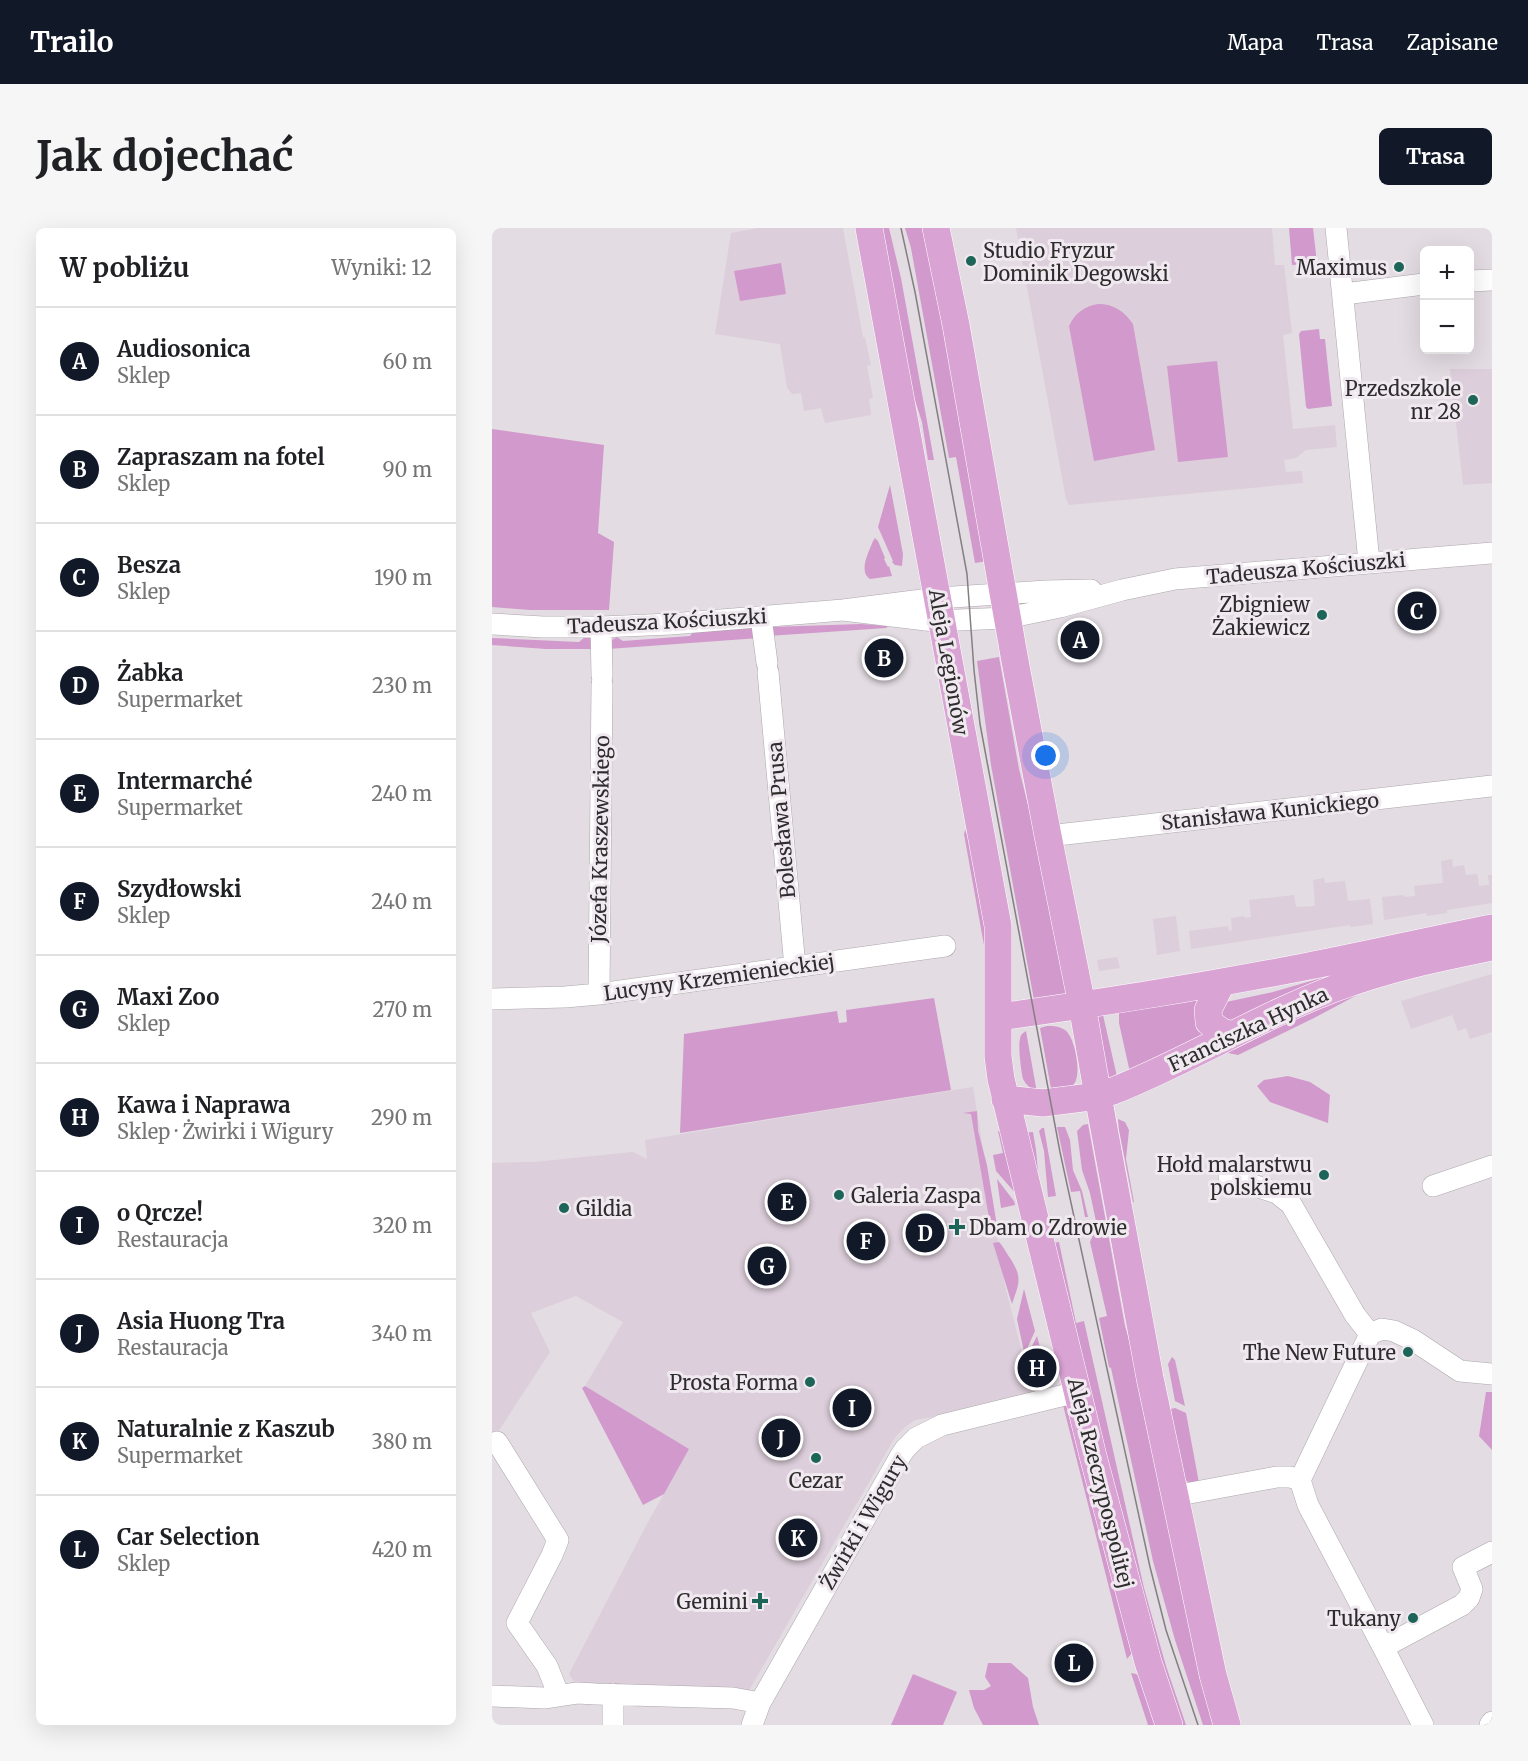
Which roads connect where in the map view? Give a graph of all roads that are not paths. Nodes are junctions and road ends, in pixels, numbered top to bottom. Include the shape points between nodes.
1 (869, 228) edge
2 (936, 228) edge
3 (1336, 228) edge
4 (1492, 280) edge
5 (1474, 281) edge
6 (1420, 285) edge
7 (1344, 294) junction
8 (1492, 553) edge
9 (1369, 562) junction
10 (1005, 606) junction
11 (940, 610) junction
12 (761, 617) junction
13 (492, 624) edge
14 (601, 627) junction
15 (1492, 786) edge
16 (1047, 836) junction
17 (1492, 928) edge
18 (945, 946) dead end
19 (1492, 947) edge
20 (795, 967) junction
21 (1222, 982) junction
22 (599, 994) junction
23 (492, 999) edge
24 (1082, 1005) junction
25 (998, 1017) junction
26 (1231, 1035) junction
27 (1098, 1096) junction
28 (1005, 1099) junction
29 (1492, 1166) edge
30 (1229, 1177) dead end
31 (1433, 1186) dead end
32 (1370, 1334) junction
33 (1492, 1374) edge
34 (1077, 1392) junction
35 (497, 1442) dead end
36 (1300, 1480) junction
37 (1174, 1496) junction
38 (1492, 1552) edge
39 (1383, 1647) junction
40 (613, 1694) junction
41 (492, 1696) edge
42 (559, 1696) junction
43 (760, 1703) junction
44 (613, 1725) edge
45 (752, 1725) edge
46 (1169, 1725) edge
47 (1227, 1725) edge
48 (1423, 1725) edge

1 - 11 main road, Aleja Legionów
2 - 10 main road
3 - 7 street
4 - 5 street
6 - 7 street
7 - 9 street
8 - 9 street, Tadeusza Kościuszki
9 - 10 street, Tadeusza Kościuszki via 1175,579 1122,590 1046,591
10 - 11 street, Tadeusza Kościuszki
10 - 16 main road
11 - 12 street, Tadeusza Kościuszki via 843,610
11 - 25 main road, Aleja Legionów via 998,926
12 - 14 street, Tadeusza Kościuszki
12 - 20 street, Bolesława Prusa
13 - 14 street, Tadeusza Kościuszki
14 - 22 street, Józefa Kraszewskiego
15 - 16 street, Stanisława Kunickiego
16 - 24 main road
17 - 21 main road, Franciszka Hynka
18 - 20 street, Lucyny Krzemienieckiej
19 - 26 main road, Franciszka Hynka via 1404,966 1333,989
20 - 22 street, Lucyny Krzemienieckiej
21 - 24 main road, Franciszka Hynka
21 - 26 main road via 1208,1010 1209,1022
22 - 23 street, Lucyny Krzemienieckiej
24 - 25 main road, Franciszka Hynka
24 - 27 main road
25 - 28 main road, Aleja Legionów via 998,1056
26 - 27 main road, Franciszka Hynka
27 - 28 main road, Franciszka Hynka via 1042,1102
27 - 37 main road
28 - 34 main road, Aleja Rzeczypospolitej
29 - 31 street
30 - 32 street via 1277,1193 1291,1204
32 - 33 street via 1382,1329 1394,1331 1460,1371
32 - 36 street
34 - 43 street, Żwirki i Wigury via 942,1425 916,1437 905,1449
34 - 46 main road, Aleja Rzeczypospolitej via 1148,1662
35 - 42 street via 558,1540 518,1623 547,1666
36 - 37 street via 1277,1477
36 - 39 street via 1308,1505
37 - 47 main road
38 - 39 street via 1463,1567 1472,1589 1462,1605
39 - 48 street
40 - 42 street
40 - 43 street via 733,1698
40 - 44 street
41 - 42 street
43 - 45 street, Żwirki i Wigury

